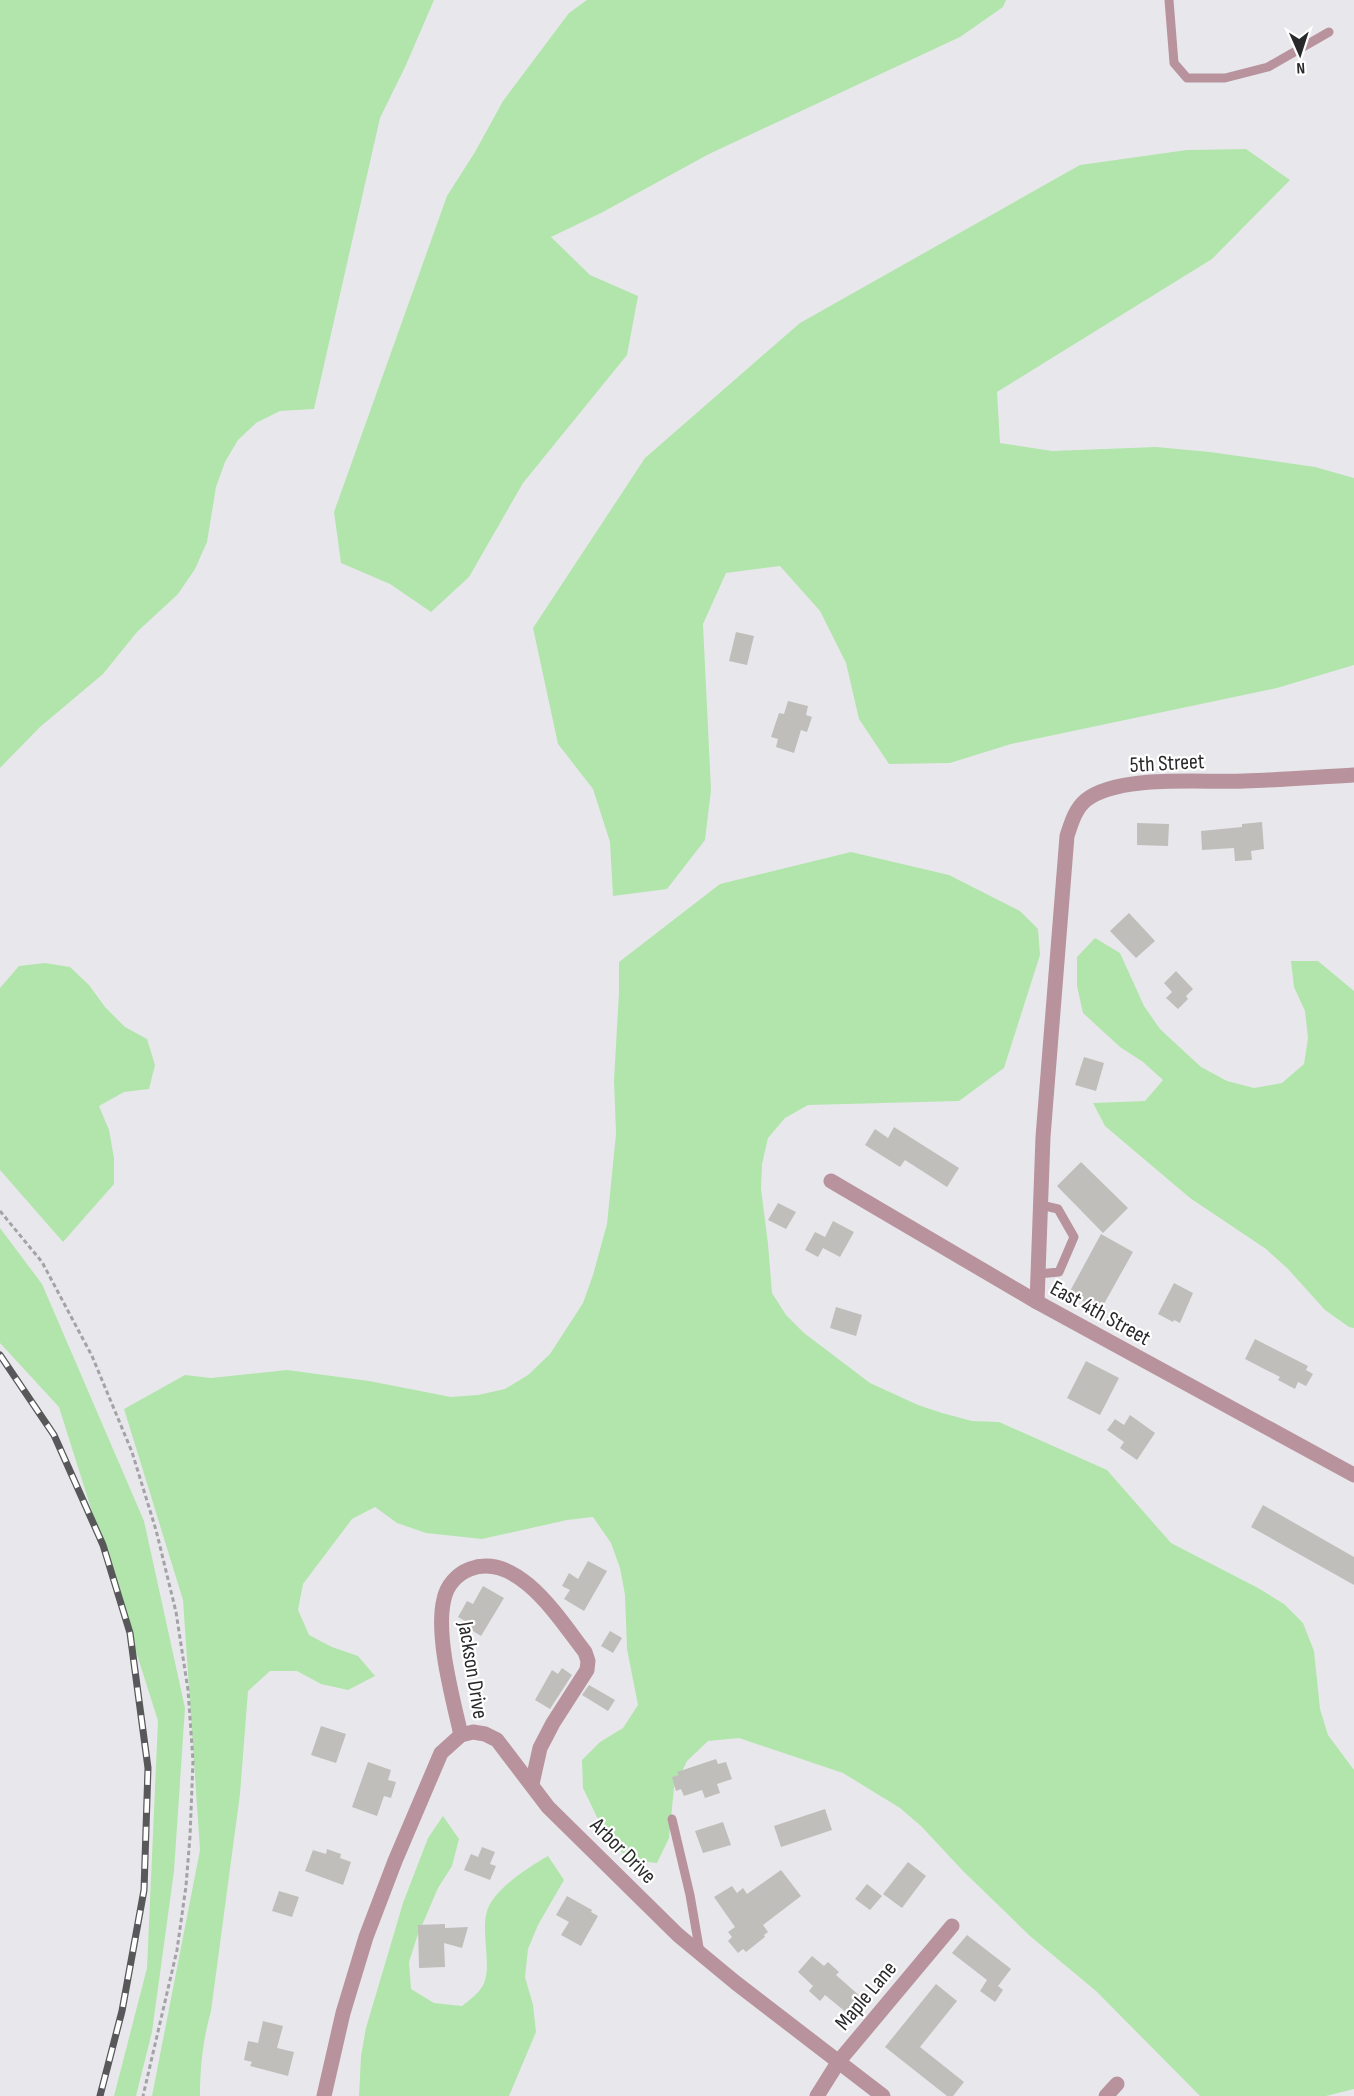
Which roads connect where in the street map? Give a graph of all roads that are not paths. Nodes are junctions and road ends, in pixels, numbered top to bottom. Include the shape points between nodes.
1 (1169, 0) edge
2 (1329, 32) dead end
3 (1354, 775) edge
4 (831, 1181) dead end
5 (1041, 1205) junction
6 (1038, 1274) junction
7 (1036, 1302) junction
8 (1354, 1475) edge
9 (461, 1735) junction
10 (532, 1785) junction
11 (672, 1819) dead end
12 (952, 1926) dead end
13 (700, 1953) junction
14 (838, 2061) junction
15 (1117, 2084) dead end
16 (324, 2096) edge
17 (817, 2096) edge
18 (883, 2096) edge
19 (1106, 2096) edge

1 - 2 lane via 1174,63 1187,78 1225,78 1268,67
3 - 5 street, 5th Street via 1148,782 1101,791 1084,801 1074,814 1067,836 1061,896
4 - 7 street, East 4th Street
5 - 6 street, 5th Street
5 - 6 lane via 1058,1209 1074,1237 1059,1272
6 - 7 street, 5th Street
7 - 8 street, East 4th Street
9 - 10 street, Arbor Drive via 473,1732 497,1740
9 - 10 street, Jackson Drive via 445,1653 444,1599 460,1573 485,1566 502,1569 533,1588 585,1652 588,1661 587,1670 540,1748
9 - 16 street, Jackson Drive via 441,1753 366,1937
10 - 13 street, Arbor Drive via 548,1807
11 - 13 lane
12 - 14 street, Maple Lane
13 - 14 street, Arbor Drive
14 - 17 street, Maple Lane
14 - 18 street, Arbor Drive
15 - 19 street

